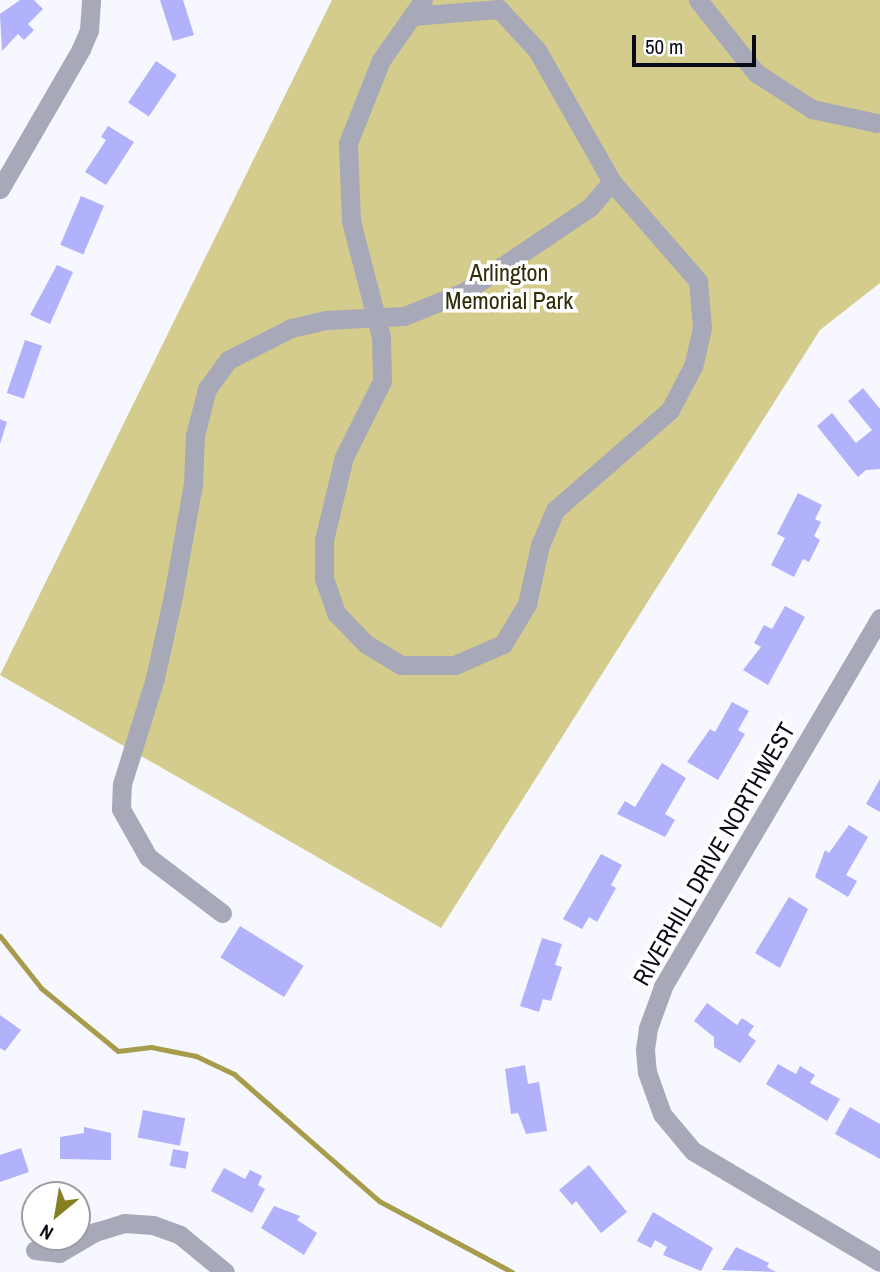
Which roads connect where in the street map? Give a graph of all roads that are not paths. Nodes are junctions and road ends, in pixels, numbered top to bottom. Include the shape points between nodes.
1 (92, 0) edge
2 (698, 0) edge
3 (499, 5) edge
4 (417, 8) edge
5 (879, 127) edge
6 (612, 182) junction
7 (0, 189) edge
8 (376, 318) junction
9 (880, 618) edge
10 (222, 913) dead end
11 (91, 1233) edge
12 (44, 1251) edge
13 (62, 1251) edge
14 (880, 1262) edge
15 (225, 1272) edge

1 - 7 street via 89,30 81,49
2 - 5 street via 756,73 812,109
3 - 4 street
3 - 6 street via 537,50
4 - 8 street via 381,60 348,143 351,221
6 - 8 street via 590,207 464,292 404,316
6 - 8 street via 698,281 702,328 693,366 670,410 555,510 540,545 527,604 503,644 455,665 401,665 366,644 336,613 324,579 324,540 344,457 382,381
8 - 10 street via 326,320 254,344 217,372 202,401 173,596 155,678 122,784 121,809 148,858
9 - 14 street, RIVERHILL DRIVE NORTHWEST via 663,987 645,1050 647,1072 662,1114 693,1151
11 - 15 street via 124,1223 153,1225 180,1235
12 - 13 street

